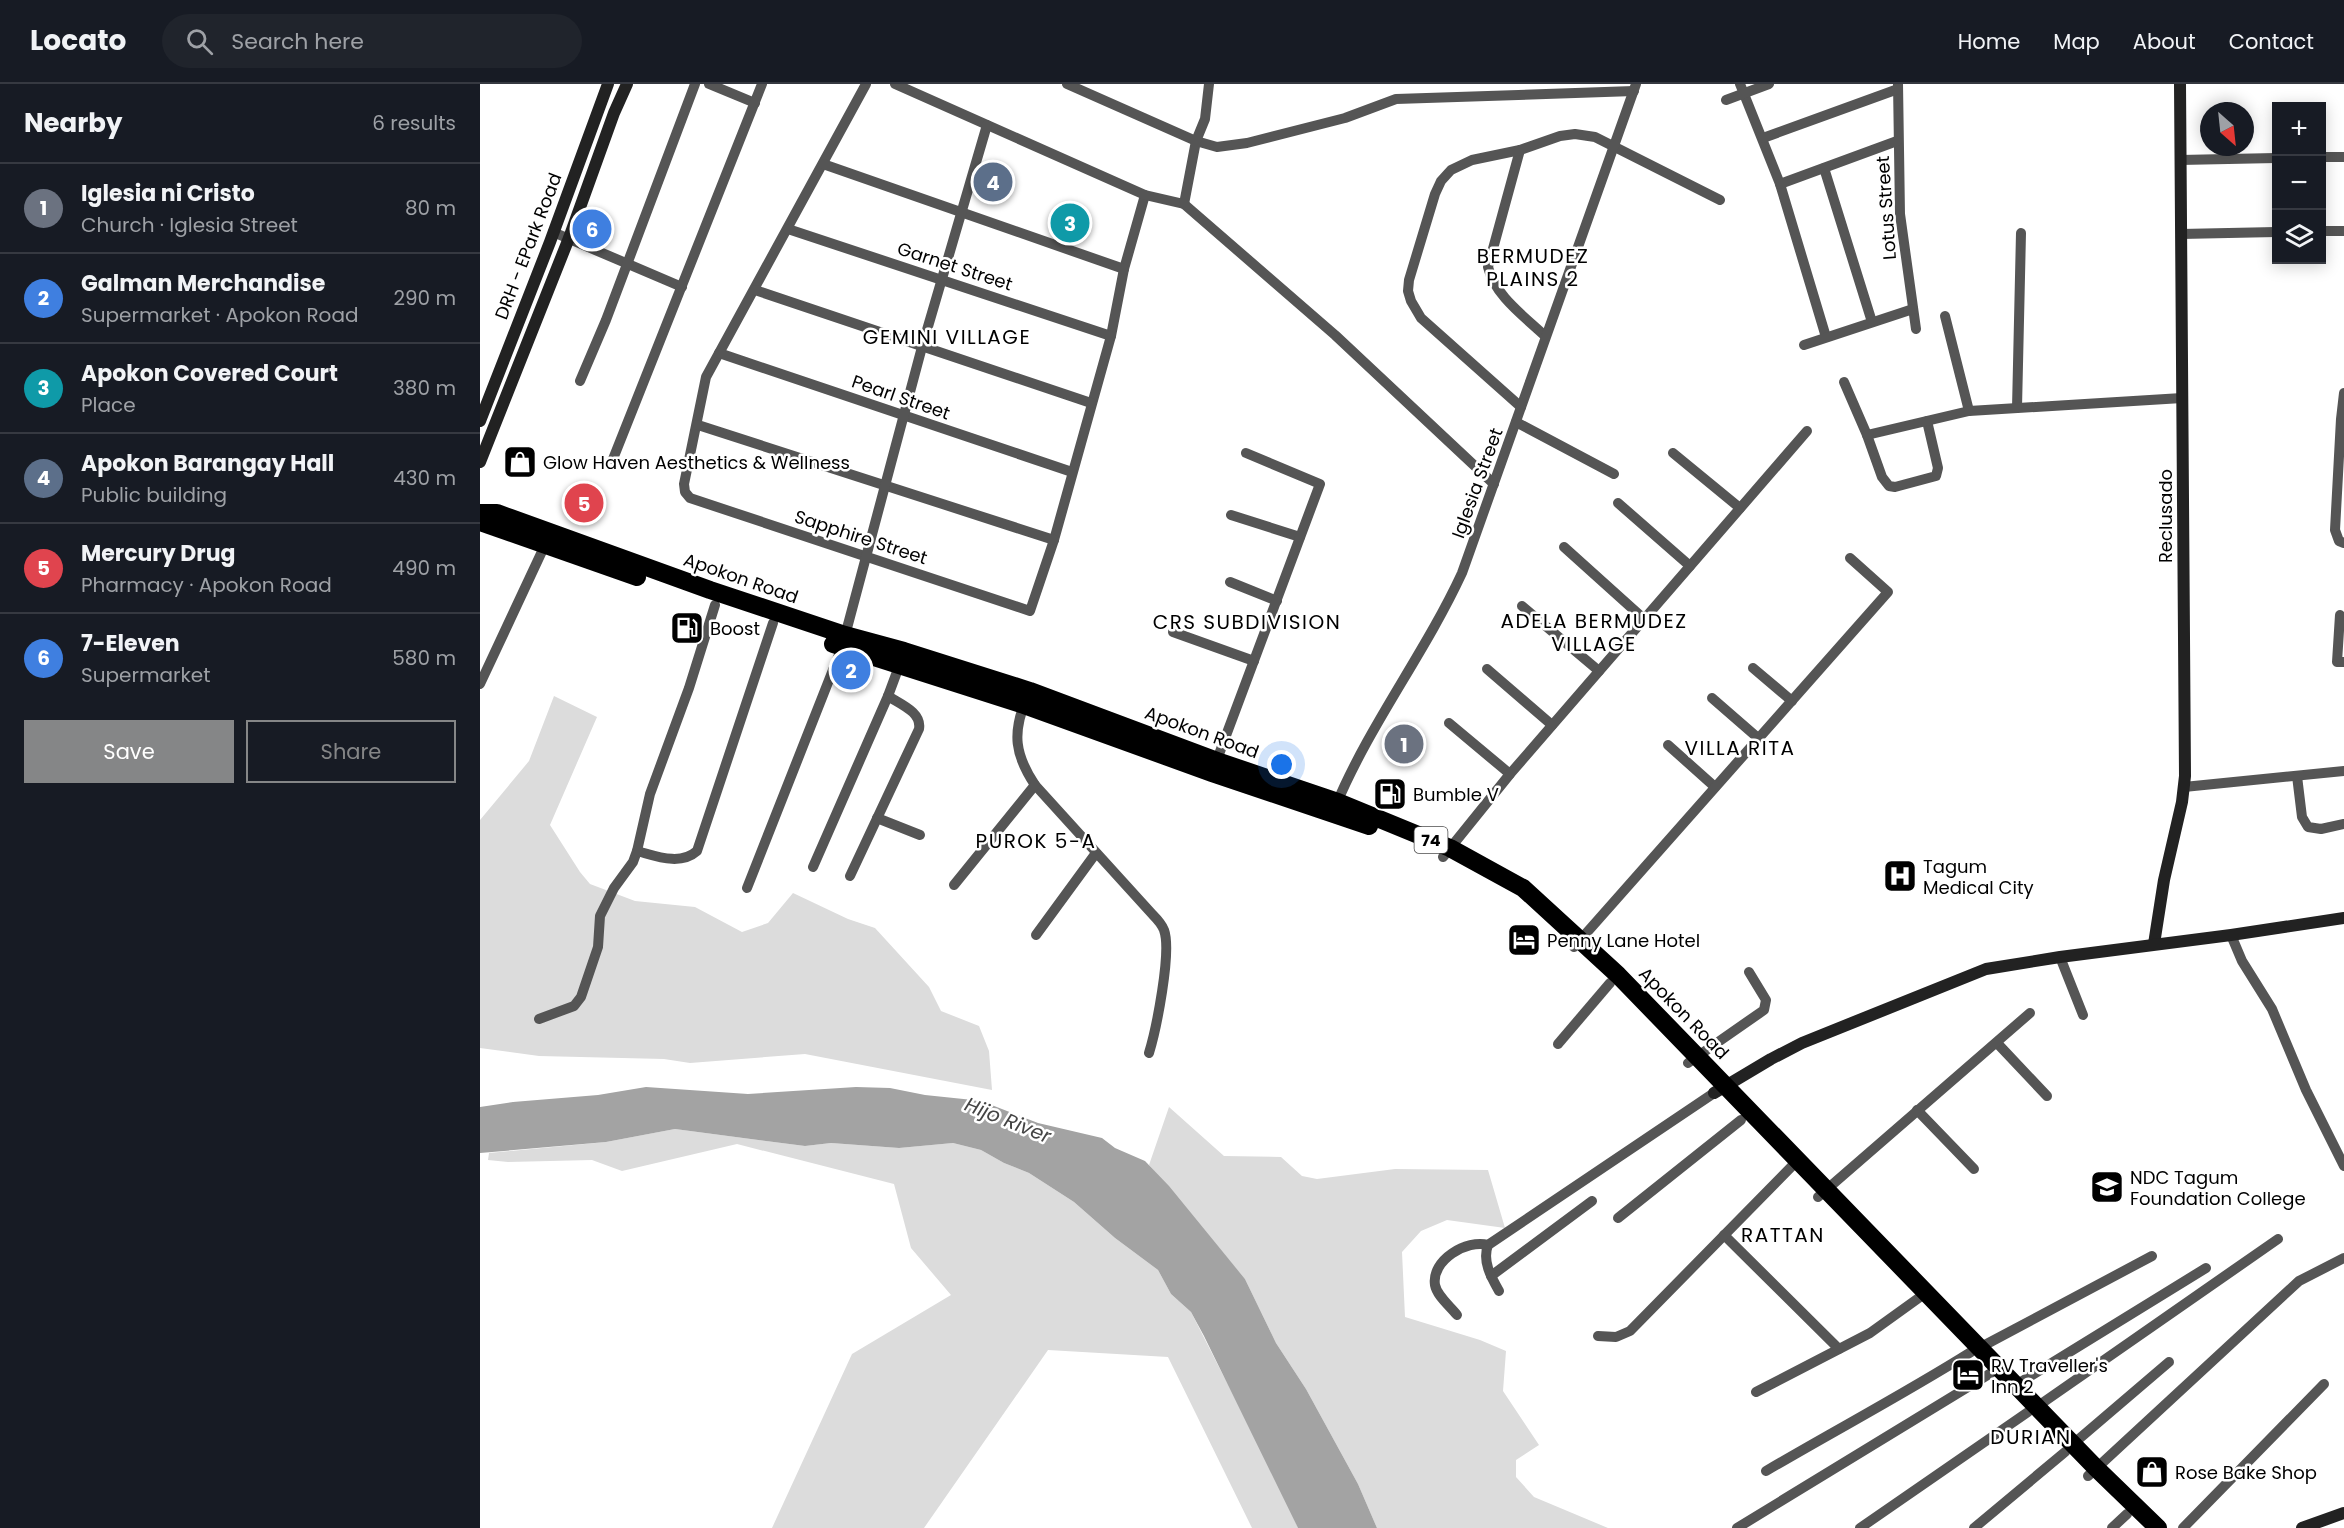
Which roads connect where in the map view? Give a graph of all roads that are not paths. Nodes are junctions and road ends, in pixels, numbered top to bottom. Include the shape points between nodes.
1 (608, 84) edge
2 (627, 84) edge
3 (695, 84) edge
4 (709, 84) edge
5 (762, 84) edge
6 (866, 84) edge
7 (895, 84) edge
8 (1067, 84) edge
9 (1209, 84) edge
10 (1769, 84) edge
11 (2180, 84) edge
12 (1898, 86) edge
13 (1635, 87) edge
14 (1742, 89) edge
15 (1726, 100) dead end
16 (755, 102) junction
17 (987, 125) junction
18 (1763, 138) junction
19 (1196, 141) junction
20 (1898, 141) junction
21 (1612, 146) junction
22 (1520, 150) junction
23 (2344, 157) edge
24 (2272, 158) edge
25 (2326, 158) edge
26 (2180, 160) junction
27 (823, 164) junction
28 (1824, 168) junction
29 (1780, 184) junction
30 (1145, 195) junction
31 (1720, 201) dead end
32 (1184, 204) junction
33 (962, 213) junction
34 (788, 229) junction
35 (2326, 231) edge
36 (2344, 231) edge
37 (554, 232) junction
38 (2272, 232) edge
39 (2020, 233) dead end
40 (2181, 234) junction
41 (569, 238) junction
42 (626, 264) junction
43 (1124, 269) junction
44 (942, 279) junction
45 (682, 287) junction
46 (755, 290) junction
47 (1913, 309) junction
48 (1945, 316) dead end
49 (1872, 322) junction
50 (1916, 329) dead end
51 (1110, 336) junction
52 (1545, 336) junction
53 (1826, 337) junction
54 (1804, 345) dead end
55 (922, 347) junction
56 (719, 352) junction
57 (580, 381) dead end
58 (1844, 381) dead end
59 (2344, 393) edge
60 (2182, 398) junction
61 (1091, 404) junction
62 (1521, 407) junction
63 (2017, 408) junction
64 (1969, 411) junction
65 (904, 416) junction
66 (2342, 419) edge
67 (480, 421) edge
68 (1927, 421) junction
69 (1516, 422) junction
70 (698, 425) junction
71 (1807, 431) dead end
72 (1867, 435) junction
73 (1246, 453) dead end
74 (1673, 453) dead end
75 (613, 459) dead end
76 (480, 462) edge
77 (1072, 472) junction
78 (1614, 474) dead end
79 (1494, 484) junction
80 (885, 485) junction
81 (1618, 502) dead end
82 (1740, 508) junction
83 (480, 513) edge
84 (1231, 515) dead end
85 (480, 522) edge
86 (1300, 537) junction
87 (1054, 540) junction
88 (2344, 543) edge
89 (545, 545) junction
90 (1564, 547) dead end
91 (866, 556) junction
92 (1850, 558) dead end
93 (1690, 566) junction
94 (1230, 582) dead end
95 (1277, 601) junction
96 (715, 605) junction
97 (1522, 606) dead end
98 (2340, 615) dead end
99 (1644, 619) junction
100 (773, 623) junction
101 (1173, 632) dead end
102 (844, 641) junction
103 (902, 658) junction
104 (1254, 661) junction
105 (2344, 662) edge
106 (1753, 668) dead end
107 (1487, 669) dead end
108 (1599, 671) junction
109 (480, 684) edge
110 (888, 696) junction
111 (1027, 698) junction
112 (1712, 698) dead end
113 (1792, 701) junction
114 (1449, 723) dead end
115 (1552, 725) junction
116 (1758, 738) junction
117 (1668, 745) dead end
118 (1214, 767) junction
119 (2344, 771) edge
120 (1510, 774) junction
121 (2297, 776) junction
122 (1035, 784) junction
123 (1715, 787) junction
124 (2184, 787) junction
125 (1335, 808) junction
126 (877, 818) junction
127 (2344, 824) edge
128 (920, 835) dead end
129 (637, 851) junction
130 (1447, 853) junction
131 (1096, 854) junction
132 (813, 867) dead end
133 (849, 876) dead end
134 (954, 885) dead end
135 (747, 888) dead end
136 (2344, 918) edge
137 (1036, 935) dead end
138 (2231, 936) junction
139 (1577, 944) junction
140 (2154, 944) junction
141 (2060, 957) junction
142 (1749, 972) dead end
143 (1610, 983) junction
144 (2030, 1013) dead end
145 (2083, 1015) dead end
146 (539, 1019) dead end
147 (1997, 1043) junction
148 (1558, 1044) dead end
149 (1149, 1053) dead end
150 (1693, 1059) junction
151 (1719, 1090) junction
152 (2047, 1096) dead end
153 (1917, 1110) junction
154 (1741, 1120) junction
155 (1794, 1165) junction
156 (2344, 1166) edge
157 (1974, 1169) dead end
158 (1822, 1192) junction
159 (1592, 1201) dead end
160 (1618, 1218) dead end
161 (1724, 1235) junction
162 (2278, 1239) dead end
163 (1488, 1245) junction
164 (2152, 1256) dead end
165 (2344, 1258) edge
166 (2206, 1268) dead end
167 (1491, 1276) junction
168 (1500, 1291) dead end
169 (1923, 1296) junction
170 (1457, 1315) dead end
171 (1598, 1336) dead end
172 (1839, 1349) junction
173 (1976, 1349) junction
174 (2169, 1362) dead end
175 (1991, 1373) junction
176 (2324, 1384) dead end
177 (2016, 1385) junction
178 (1756, 1392) dead end
179 (2033, 1409) junction
180 (2069, 1448) junction
181 (1766, 1471) dead end
182 (2092, 1472) junction
183 (2344, 1513) edge
184 (2127, 1514) junction
185 (1737, 1528) edge
186 (1860, 1528) edge
187 (1974, 1528) edge
188 (2112, 1528) edge
189 (2142, 1528) edge
190 (2158, 1528) edge
191 (2183, 1528) edge
192 (2302, 1528) edge

1 - 37 street, DRH - EPark Road
2 - 41 street, DRH - EPark Road
3 - 42 street
4 - 16 street
5 - 16 street
6 - 27 street
7 - 17 street
8 - 19 street
9 - 19 street via 1205,119
10 - 14 street
11 - 26 street, Reclusado
12 - 18 street
12 - 20 street, Lotus Street
13 - 19 street via 1396,99 1346,118 1247,143 1217,147
13 - 21 street, Iglesia Street
14 - 15 street
14 - 18 street
16 - 45 street
17 - 30 street
17 - 33 street
18 - 29 street
19 - 32 street
20 - 28 street
20 - 47 street, Lotus Street via 1900,214
21 - 22 street via 1595,137 1575,134
21 - 31 street
21 - 52 street, Iglesia Street
22 - 52 street via 1488,267 1501,294
22 - 62 street via 1461,164 1441,181 1408,291 1429,326
23 - 25 street
24 - 26 street
26 - 40 street, Reclusado
27 - 33 street
27 - 34 street
28 - 29 street
28 - 49 street
29 - 53 street
30 - 32 street
30 - 43 street
32 - 79 street via 1335,335
33 - 43 street
33 - 44 street
34 - 44 street, Garnet Street
34 - 46 street
35 - 36 street
37 - 41 street
37 - 67 street, DRH - EPark Road
38 - 40 street
39 - 63 street
40 - 60 street, Reclusado
41 - 42 street
41 - 76 street, DRH - EPark Road
42 - 45 street
42 - 57 street
43 - 51 street
44 - 51 street, Garnet Street
44 - 55 street
45 - 75 street
46 - 55 street
46 - 56 street
47 - 49 street
47 - 50 street, Lotus Street
48 - 64 street
49 - 53 street
51 - 61 street
52 - 62 street, Iglesia Street
53 - 54 street
55 - 61 street
55 - 65 street
56 - 65 street, Pearl Street
56 - 70 street via 702,391
58 - 72 street
59 - 66 street
60 - 63 street
60 - 124 street, Reclusado
61 - 77 street
62 - 69 street, Iglesia Street
63 - 64 street
64 - 68 street
65 - 77 street, Pearl Street
65 - 80 street
66 - 88 street via 2335,530 2338,541
68 - 72 street
68 - 72 street via 1938,468 1930,479 1889,486
69 - 78 street
69 - 79 street, Iglesia Street
70 - 80 street
70 - 91 street, Sapphire Street via 685,480 685,492 690,498
71 - 82 street
73 - 86 street via 1320,484
74 - 82 street
77 - 87 street
79 - 125 street, Iglesia Street via 1448,602
80 - 87 street
80 - 91 street
81 - 93 street
82 - 93 street
83 - 102 highway, Apokon Road / 74 via 497,513
84 - 86 street
85 - 89 highway, Apokon Road / 74
86 - 95 street
87 - 91 street, Sapphire Street via 1030,611
89 - 96 highway, Apokon Road / 74
89 - 109 street
90 - 99 street
91 - 102 street
92 - 113 street via 1888,592
93 - 99 street
94 - 95 street
95 - 104 street
96 - 100 highway, Apokon Road / 74
96 - 129 street via 650,794
97 - 108 street
98 - 105 street via 2337,662
99 - 108 street
100 - 102 highway, Apokon Road / 74
100 - 129 street via 697,851 674,859
101 - 104 street
102 - 103 highway, Apokon Road / 74
102 - 135 street
103 - 110 street
103 - 111 highway, Apokon Road / 74
104 - 118 street
106 - 113 street
107 - 115 street
108 - 115 street
110 - 126 street via 915,715 920,724
110 - 132 street
111 - 118 highway, Apokon Road / 74
111 - 122 street via 1017,738 1018,750
112 - 116 street
113 - 116 street
114 - 120 street
115 - 120 street
116 - 123 street
117 - 123 street
118 - 125 highway, Apokon Road / 74
119 - 121 street
120 - 130 street
121 - 124 street
121 - 127 street via 2302,817 2308,827 2321,829
122 - 131 street
122 - 134 street
123 - 139 street
124 - 140 street, Reclusado
125 - 130 highway, Apokon Road / 74 via 1382,831
126 - 128 street
126 - 133 street
129 - 146 street via 600,916 598,947 580,997 574,1006
130 - 139 highway, Apokon Road / 74 via 1517,896
131 - 137 street
131 - 149 street via 1164,930 1160,1003
136 - 138 street
138 - 140 street
138 - 156 street via 2271,1009
139 - 143 highway, Apokon Road / 74
139 - 150 highway, Apokon Road / 74 via 1618,975
140 - 141 street
141 - 145 street
141 - 151 street via 1977,972 1802,1043
142 - 150 street via 1766,1000 1764,1010
143 - 148 street
143 - 150 highway, Apokon Road / 74
144 - 147 street
147 - 152 street
147 - 153 street
150 - 151 highway, Apokon Road / 74
151 - 154 highway, Apokon Road / 74
151 - 155 highway, Apokon Road / 74
151 - 163 street
153 - 157 street
153 - 158 street
154 - 155 highway, Apokon Road / 74
154 - 160 street
155 - 158 highway, Apokon Road / 74
155 - 161 street
158 - 169 highway, Apokon Road / 74
159 - 167 street
161 - 171 street via 1630,1331 1616,1337
161 - 172 street
162 - 179 street
163 - 167 street via 1485,1252
163 - 170 street via 1473,1243 1457,1251 1438,1269 1435,1288
164 - 173 street
165 - 182 street via 2299,1281
166 - 177 street
167 - 168 street
169 - 172 street via 1870,1333
169 - 173 highway, Apokon Road / 74
172 - 178 street
173 - 175 highway, Apokon Road / 74
173 - 177 highway, Apokon Road / 74
173 - 181 street
174 - 180 street
175 - 179 highway, Apokon Road / 74
175 - 185 street
176 - 191 street
177 - 179 highway, Apokon Road / 74
179 - 180 highway, Apokon Road / 74
179 - 186 street
180 - 182 highway, Apokon Road / 74
180 - 187 street
182 - 184 highway, Apokon Road / 74
182 - 190 highway, Apokon Road / 74
183 - 192 street
184 - 188 street
184 - 189 highway, Apokon Road / 74

